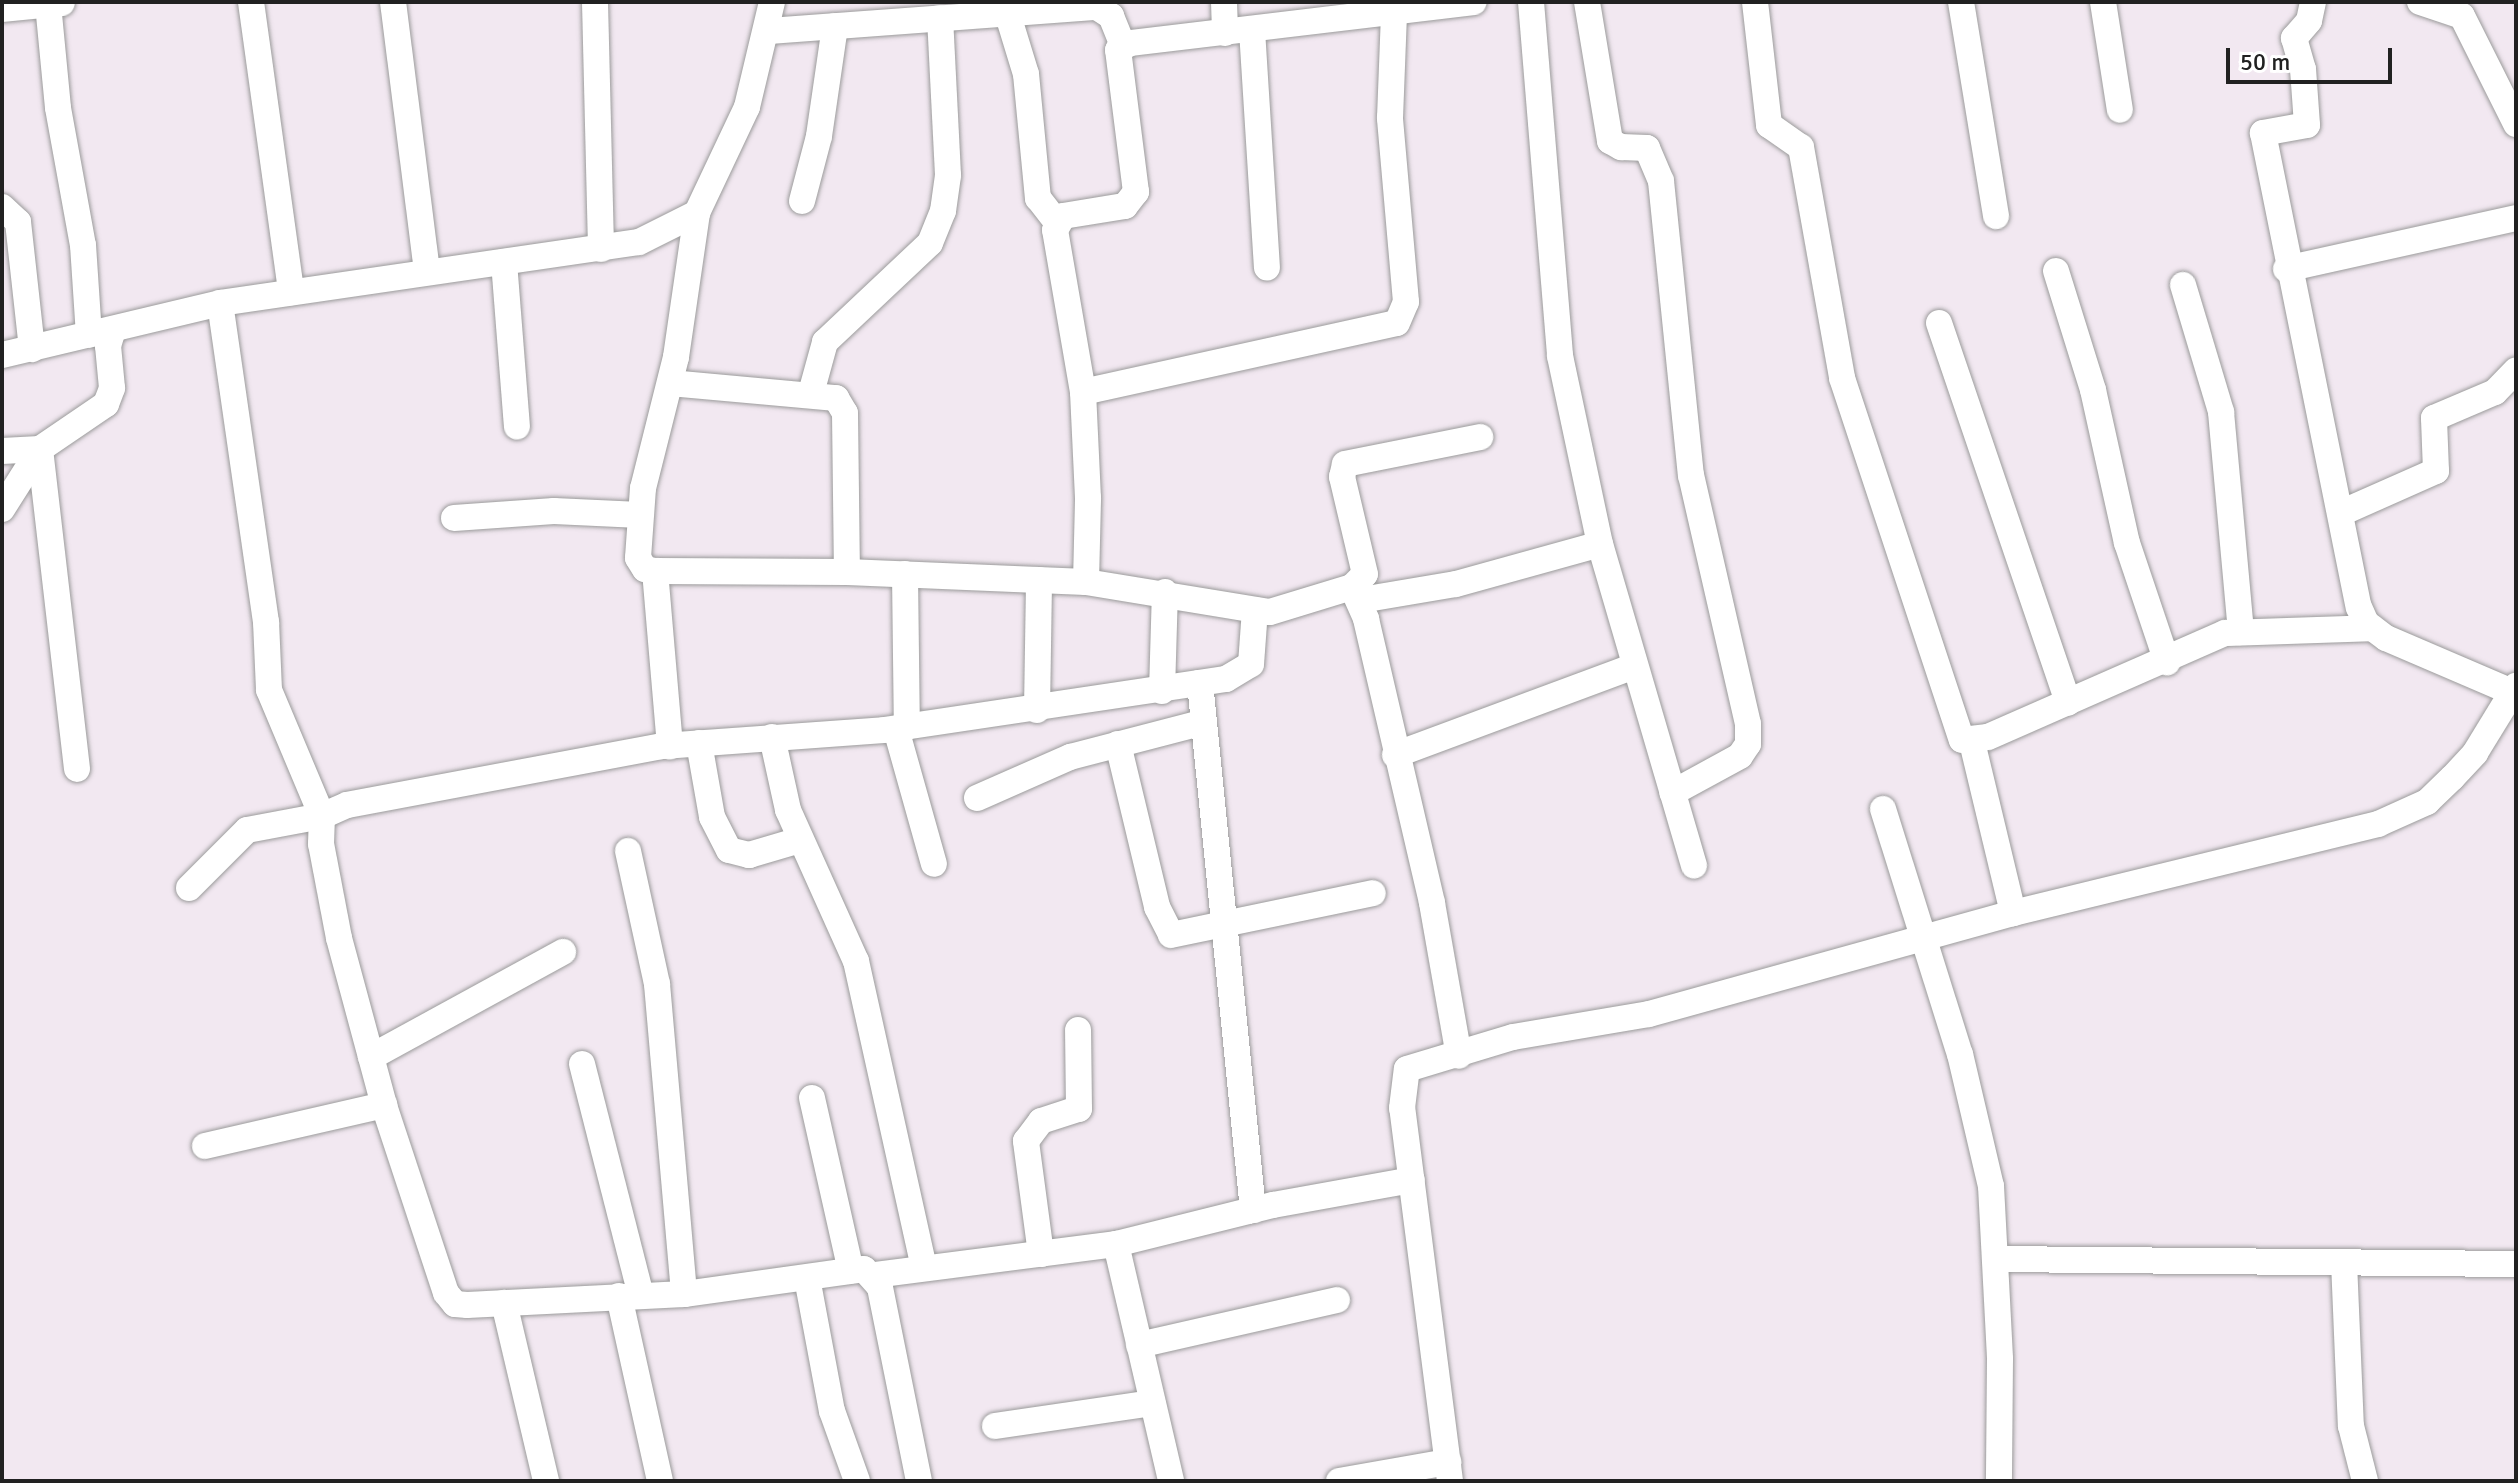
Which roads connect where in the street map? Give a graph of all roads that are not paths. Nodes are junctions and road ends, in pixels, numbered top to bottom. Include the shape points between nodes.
1 (251, 2) edge
2 (393, 2) edge
3 (595, 2) edge
4 (772, 2) edge
5 (1224, 2) edge
6 (1474, 2) edge
7 (1531, 2) edge
8 (1587, 2) edge
9 (1755, 2) edge
10 (1961, 2) edge
11 (2103, 2) edge
12 (2313, 2) edge
13 (2420, 2) edge
14 (57, 3) edge
15 (2, 9) edge
16 (993, 10) edge
17 (1394, 15) junction
18 (940, 18) junction
19 (835, 26) junction
20 (1252, 30) junction
21 (769, 31) junction
22 (1225, 33) junction
23 (1123, 46) junction
24 (2120, 110) dead end
25 (2516, 124) edge
26 (802, 201) dead end
27 (2, 207) edge
28 (697, 213) junction
29 (1996, 216) dead end
30 (2516, 218) edge
31 (1057, 222) junction
32 (601, 249) junction
33 (504, 262) junction
34 (1267, 268) dead end
35 (2286, 269) junction
36 (427, 271) junction
37 (2056, 271) dead end
38 (2183, 285) dead end
39 (291, 292) junction
40 (220, 303) junction
41 (1939, 323) dead end
42 (101, 333) junction
43 (32, 349) junction
44 (2, 355) edge
45 (2516, 370) edge
46 (670, 383) junction
47 (1083, 392) junction
48 (811, 393) junction
49 (517, 426) dead end
50 (1480, 437) dead end
51 (40, 449) junction
52 (2, 451) edge
53 (2, 509) edge
54 (2341, 513) junction
55 (640, 515) junction
56 (454, 518) dead end
57 (1600, 544) junction
58 (655, 571) junction
59 (847, 572) junction
60 (905, 574) junction
61 (1039, 580) junction
62 (1086, 582) junction
63 (1165, 592) junction
64 (1357, 594) junction
65 (1255, 610) junction
66 (2372, 628) junction
67 (2241, 632) junction
68 (2167, 662) junction
69 (1634, 666) junction
70 (1200, 683) junction
71 (2514, 689) edge
72 (1162, 691) junction
73 (2068, 703) junction
74 (1037, 710) junction
75 (1204, 722) junction
76 (902, 728) junction
77 (772, 737) junction
78 (1972, 742) junction
79 (699, 743) junction
80 (1118, 744) junction
81 (670, 746) junction
82 (1395, 755) junction
83 (77, 769) dead end
84 (1672, 793) junction
85 (977, 798) dead end
86 (1883, 809) dead end
87 (322, 816) junction
88 (800, 840) junction
89 (628, 851) dead end
90 (934, 864) dead end
91 (1694, 866) dead end
92 (189, 888) dead end
93 (1373, 893) dead end
94 (2013, 913) junction
95 (1225, 926) junction
96 (1921, 939) junction
97 (563, 952) dead end
98 (1078, 1030) dead end
99 (1459, 1056) junction
100 (371, 1057) junction
101 (582, 1064) dead end
102 (812, 1098) dead end
103 (384, 1105) junction
104 (205, 1146) dead end
105 (1412, 1180) junction
106 (1253, 1210) junction
107 (1116, 1244) junction
108 (1041, 1254) junction
109 (1995, 1259) junction
110 (2344, 1262) junction
111 (2516, 1264) edge
112 (924, 1268) junction
113 (863, 1273) junction
114 (807, 1278) junction
115 (684, 1294) junction
116 (630, 1296) junction
117 (1337, 1300) dead end
118 (504, 1303) junction
119 (1139, 1345) junction
120 (1152, 1403) junction
121 (995, 1426) dead end
122 (1449, 1471) edge
123 (546, 1481) edge
124 (660, 1481) edge
125 (857, 1481) edge
126 (919, 1481) edge
127 (1171, 1481) edge
128 (1339, 1481) edge
129 (1999, 1481) edge
130 (2365, 1481) edge

1 - 39 street
2 - 36 street
3 - 32 street
4 - 21 street
5 - 22 street
6 - 17 street
7 - 57 street via 1560,356
8 - 84 street via 1610,141 1647,148 1661,181 1691,475 1748,724 1748,744 1740,756
9 - 78 street via 1769,125 1801,147 1842,378 1956,733
10 - 29 street
11 - 24 street
12 - 35 street via 2309,21 2294,38 2303,69 2307,125 2263,133
13 - 25 street via 2462,16
14 - 15 street
14 - 42 street via 58,108
16 - 18 street
16 - 23 street via 1097,7 1111,16
16 - 31 street via 1026,74 1038,198
17 - 20 street
17 - 47 street via 1390,118 1406,302 1397,323
18 - 19 street
18 - 48 street via 948,175 943,211 930,243 825,342
19 - 21 street
19 - 26 street via 819,136
20 - 22 street
20 - 34 street
21 - 28 street via 747,107
22 - 23 street
23 - 31 street via 1117,57 1136,192 1125,206 1072,212
27 - 43 street via 18,222
28 - 32 street via 639,242
28 - 46 street
30 - 35 street
31 - 47 street via 1056,242
32 - 33 street
33 - 36 street
33 - 49 street
35 - 54 street via 2317,384
36 - 39 street
37 - 68 street via 2093,390 2127,543
38 - 67 street via 2221,412
39 - 40 street
40 - 42 street
40 - 87 street via 266,622 269,690
41 - 73 street
42 - 43 street
42 - 51 street via 108,346 112,388 106,404
43 - 44 street
45 - 54 street via 2495,392 2434,418 2436,471
46 - 48 street
46 - 55 street
47 - 62 street
48 - 59 street via 836,398 845,413
50 - 64 street via 1345,464 1342,477 1365,574
51 - 52 street
51 - 53 street
51 - 83 street
54 - 66 street via 2359,607
55 - 56 street via 554,511
55 - 58 street via 638,558 645,569
57 - 64 street via 1445,586
57 - 69 street
58 - 59 street
58 - 81 street
59 - 60 street
60 - 61 street
60 - 76 street
61 - 62 street
61 - 74 street
62 - 63 street
63 - 65 street
63 - 72 street
64 - 65 street via 1270,612
64 - 82 street
65 - 70 street via 1251,664 1226,679
66 - 67 street
66 - 71 street
67 - 68 street via 2211,639
68 - 73 street
69 - 82 street
69 - 84 street
70 - 72 street
70 - 75 street
71 - 94 street via 2452,778 2427,802 2404,814
72 - 74 street
73 - 78 street
74 - 76 street
75 - 80 street
75 - 95 street
76 - 77 street
76 - 90 street
77 - 79 street
77 - 88 street via 783,796
78 - 94 street
79 - 81 street
79 - 88 street via 712,817 729,850 749,855
80 - 85 street via 1070,757
80 - 95 street via 1166,930 1171,935
81 - 87 street via 347,805
82 - 99 street via 1432,903
84 - 91 street
86 - 96 street
87 - 92 street via 247,830
87 - 100 street via 321,844 339,938
88 - 112 street via 856,961
89 - 115 street via 657,984
93 - 95 street
94 - 96 street
95 - 106 street
96 - 99 street via 1649,1014 1513,1037
96 - 109 street via 1960,1054 1991,1186
97 - 100 street
98 - 108 street via 1079,1109 1041,1121 1026,1141
99 - 105 street via 1407,1069 1401,1097
100 - 103 street
101 - 116 street
102 - 113 street
103 - 104 street
103 - 118 street via 446,1293 455,1304
105 - 106 street
105 - 122 street
106 - 107 street
107 - 108 street
107 - 119 street
108 - 112 street
109 - 110 street
109 - 129 street
110 - 111 street
110 - 130 street via 2351,1426
112 - 113 street
113 - 114 street
113 - 126 street
114 - 115 street
114 - 125 street via 832,1411
115 - 116 street
116 - 118 street
116 - 124 street
117 - 119 street
118 - 123 street
119 - 120 street
120 - 121 street
120 - 127 street
122 - 128 street

